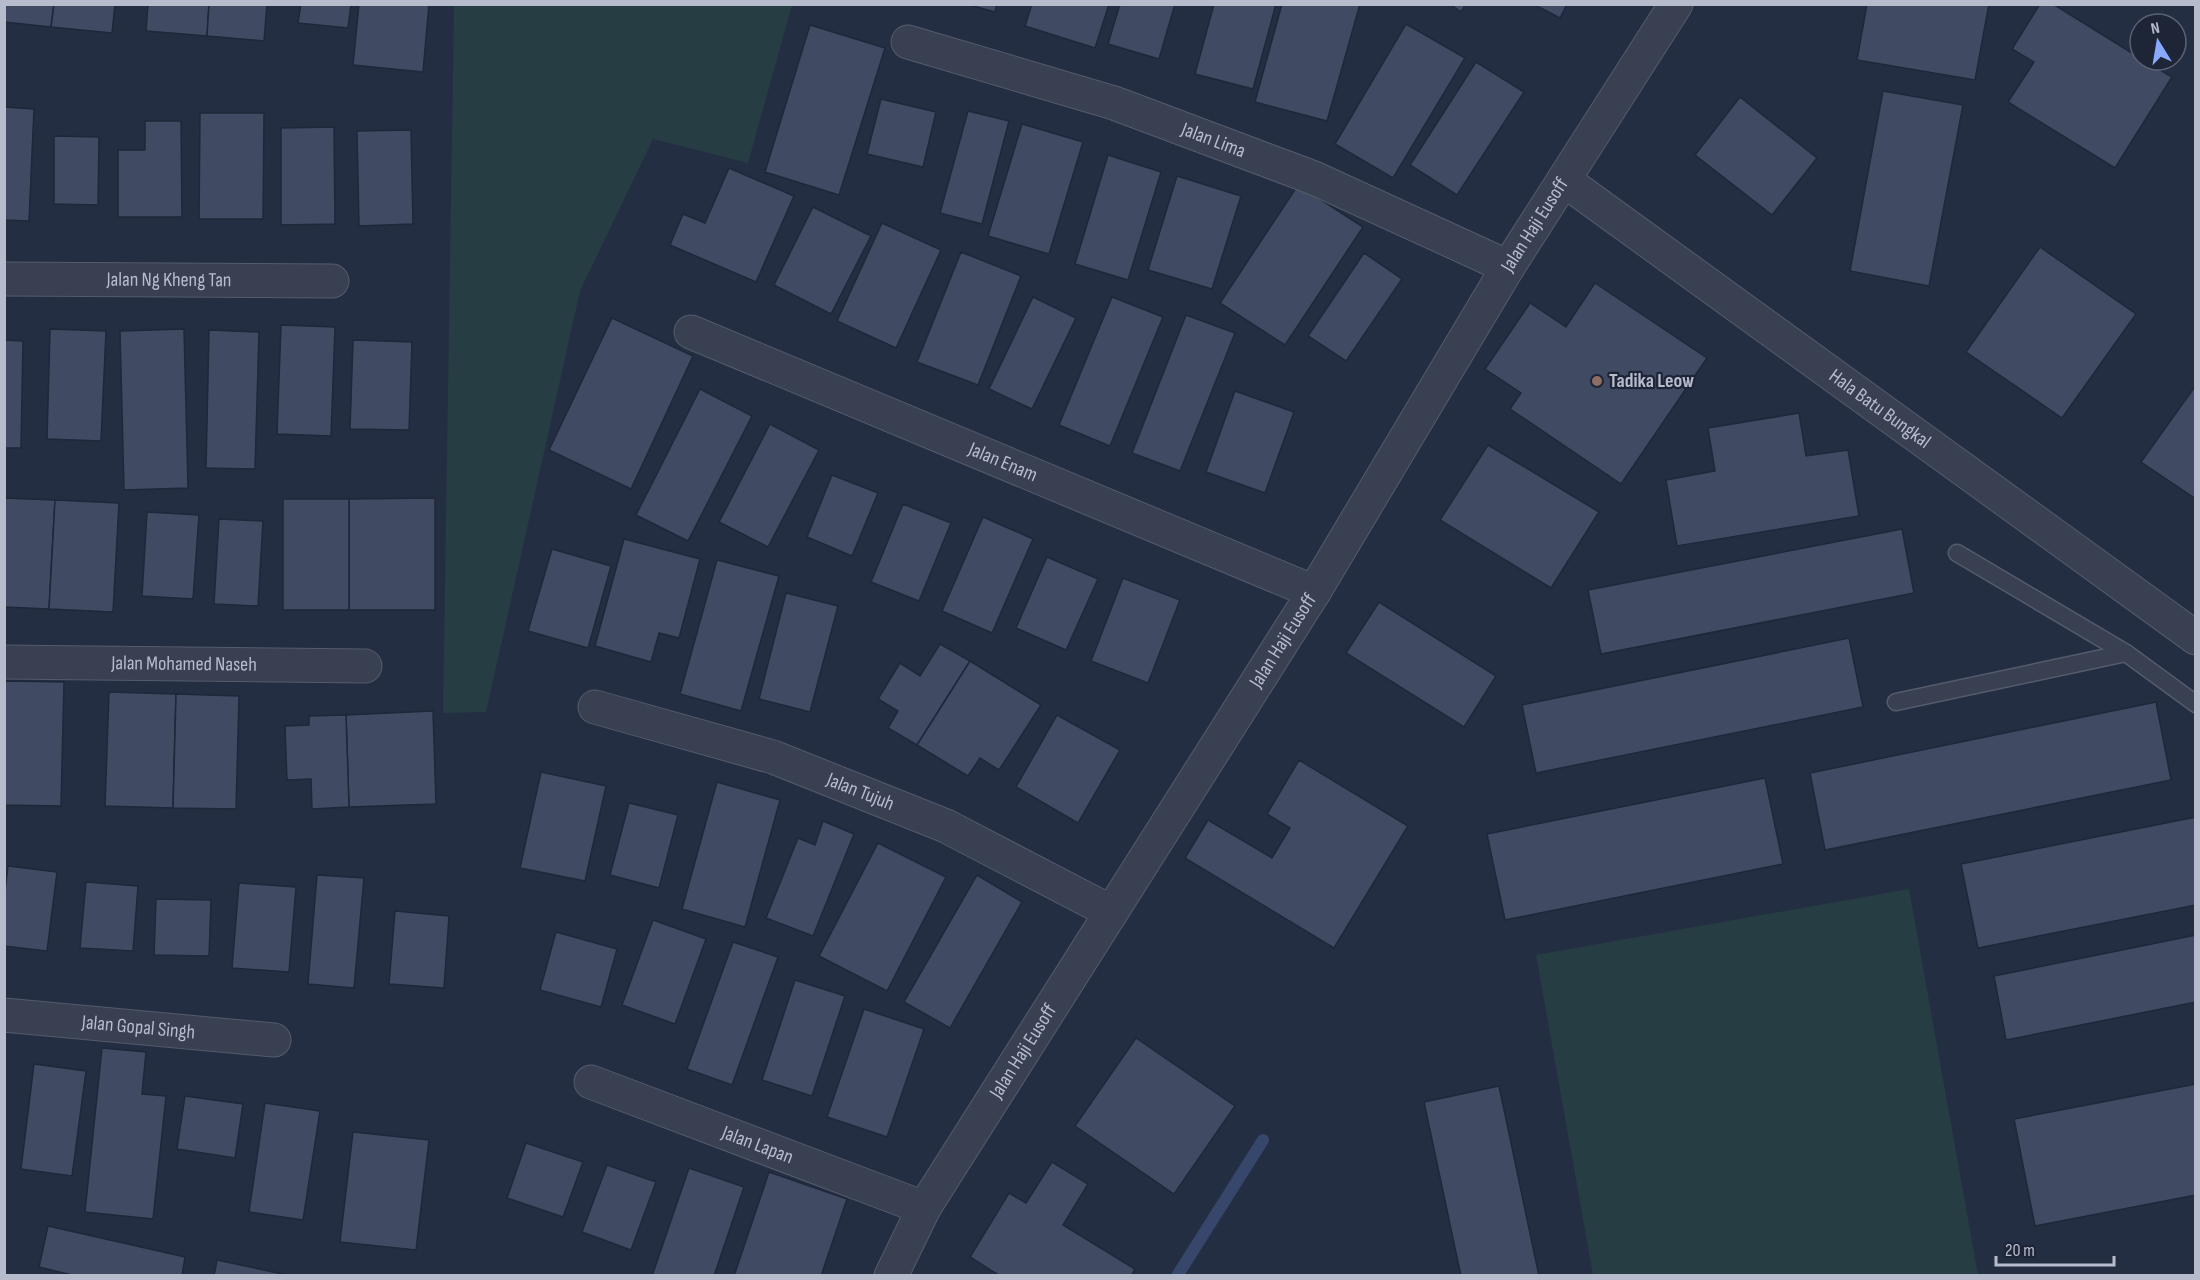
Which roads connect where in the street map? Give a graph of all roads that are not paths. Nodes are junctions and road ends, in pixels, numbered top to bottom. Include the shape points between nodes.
1 (1676, 4) edge
2 (908, 42) dead end
3 (1564, 180) junction
4 (1509, 267) junction
5 (4, 279) edge
6 (333, 281) dead end
7 (691, 332) dead end
8 (1957, 553) dead end
9 (1314, 592) junction
10 (2196, 638) edge
11 (2126, 653) junction
12 (4, 662) edge
13 (365, 666) dead end
14 (1896, 702) dead end
15 (2196, 704) edge
16 (595, 707) dead end
17 (1110, 912) junction
18 (4, 1015) edge
19 (274, 1040) dead end
20 (591, 1082) dead end
21 (924, 1208) junction
22 (891, 1275) edge

1 - 3 street, Jalan Haji Eusoff
2 - 4 street, Jalan Lima via 1114,103 1314,178
3 - 4 street, Jalan Haji Eusoff
3 - 10 street, Hala Batu Bungkal
4 - 9 street, Jalan Haji Eusoff
5 - 6 street, Jalan Ng Kheng Tan
7 - 9 street, Jalan Enam
8 - 11 lane
9 - 17 street, Jalan Haji Eusoff
11 - 14 lane
11 - 15 lane
12 - 13 street, Jalan Mohamed Naseh
16 - 17 street, Jalan Tujuh via 773,757 946,826
17 - 21 street, Jalan Haji Eusoff
18 - 19 street, Jalan Gopal Singh
20 - 21 street, Jalan Lapan
21 - 22 street, Jalan Haji Eusoff

